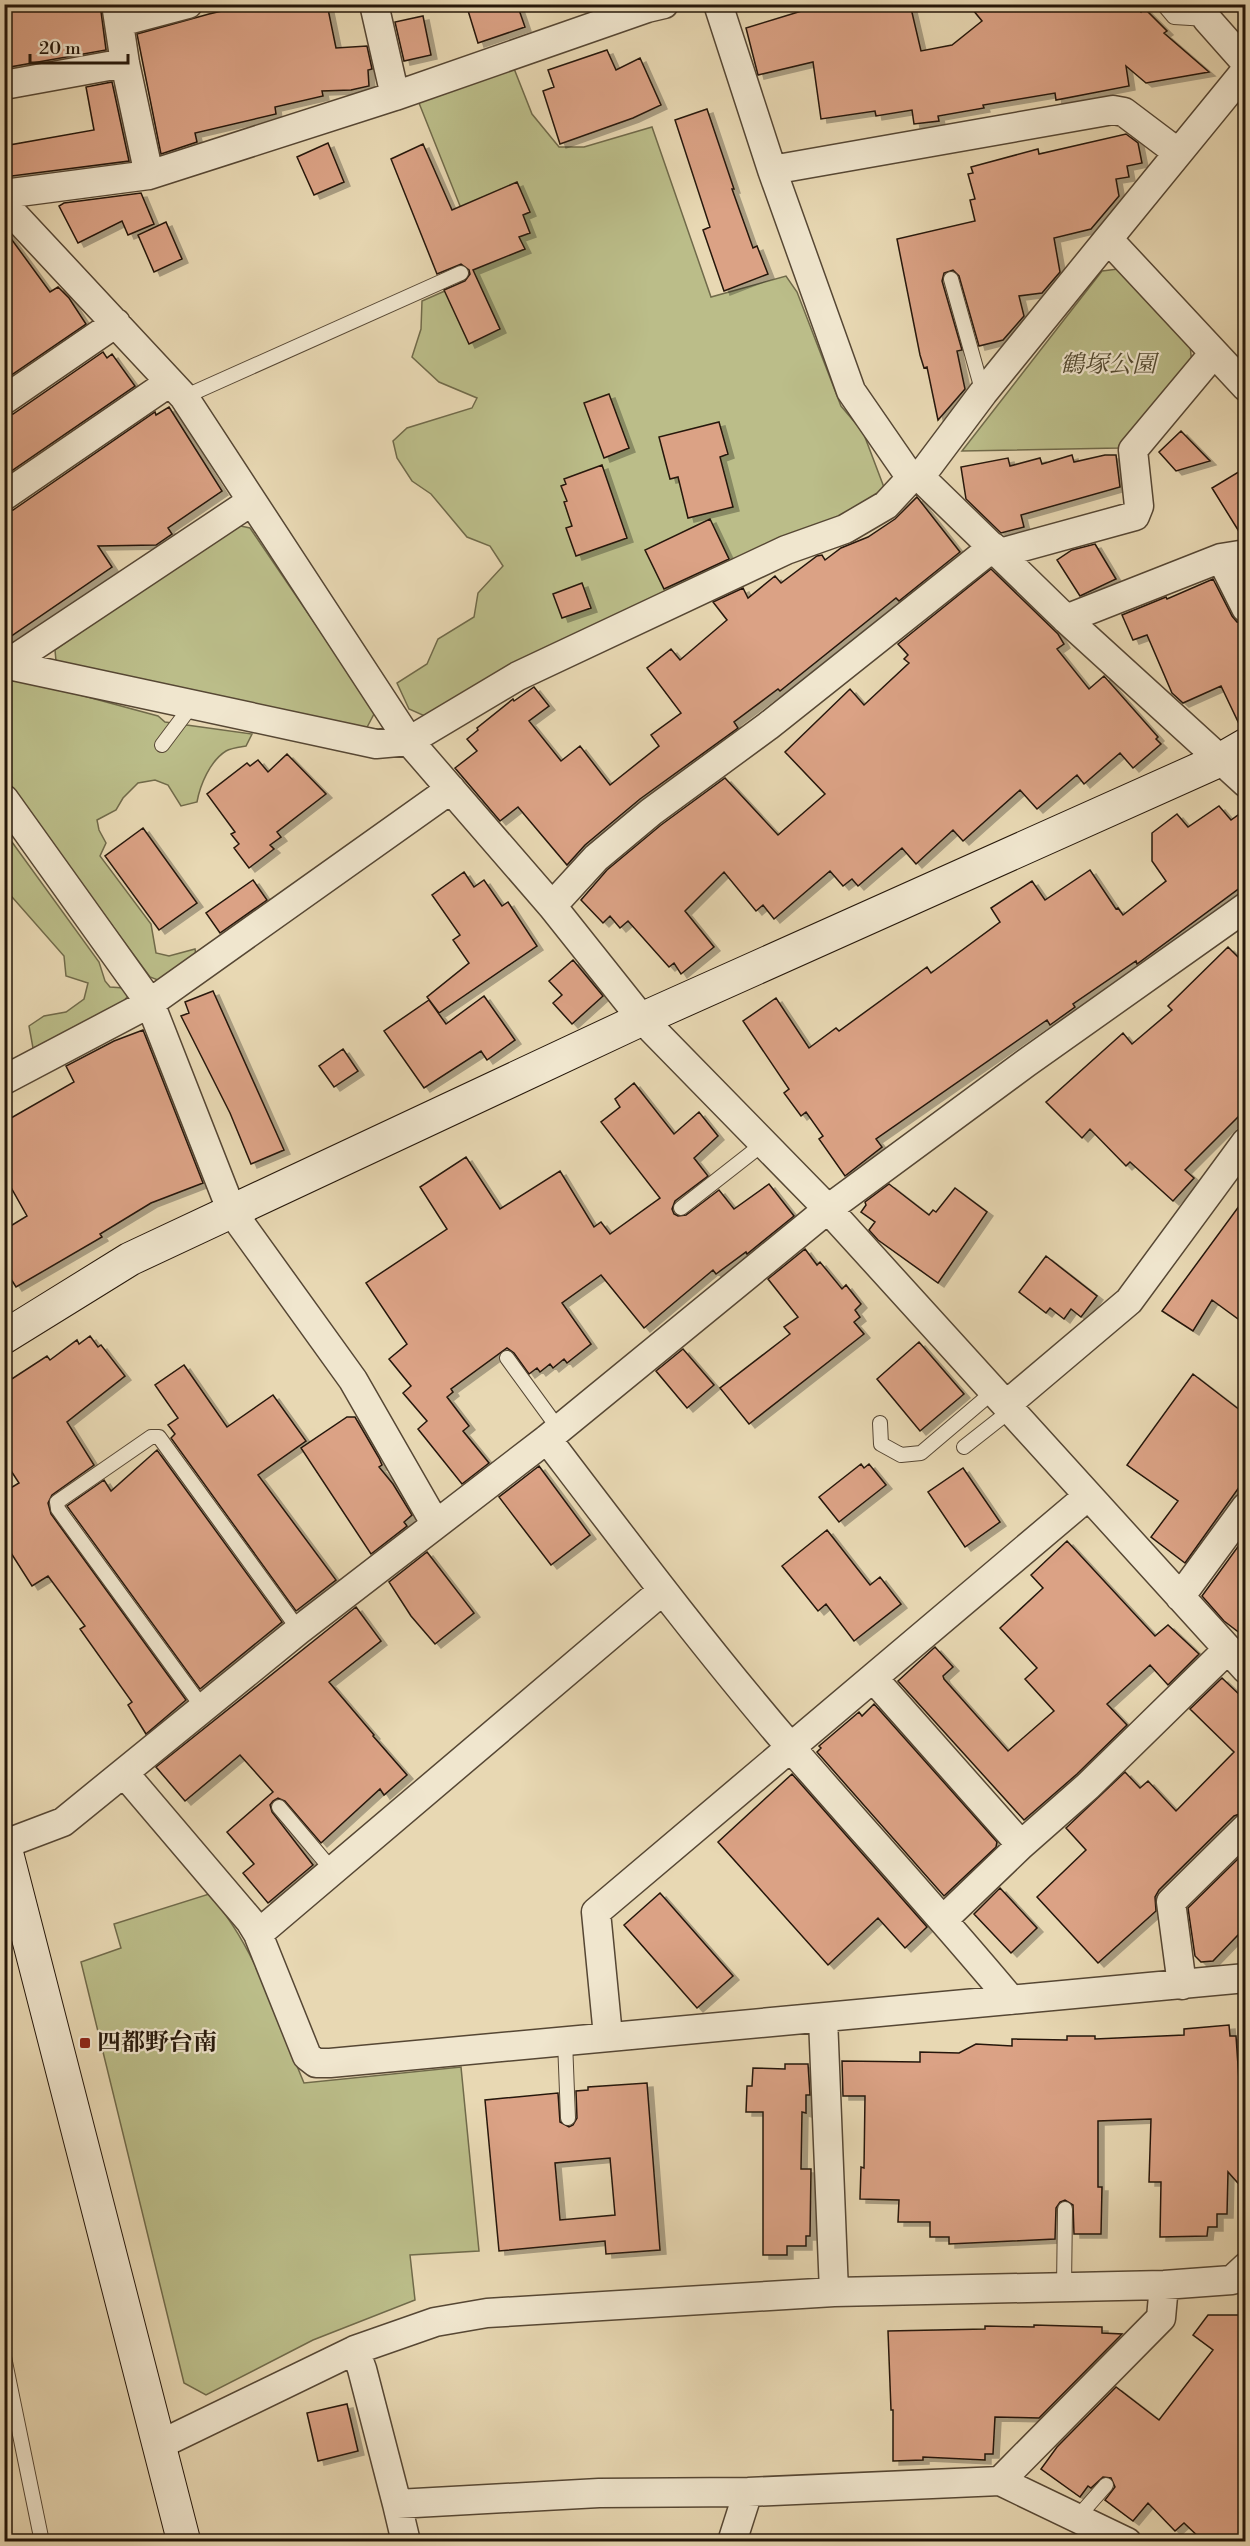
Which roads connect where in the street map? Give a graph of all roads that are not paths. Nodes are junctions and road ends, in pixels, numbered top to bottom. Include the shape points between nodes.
1 (188, 4) edge
2 (374, 4) edge
3 (718, 4) edge
4 (1163, 4) edge
5 (652, 6) edge
6 (1200, 12) edge
7 (118, 13) edge
8 (125, 63) junction
9 (1245, 63) edge
10 (1245, 70) edge
11 (4, 85) edge
12 (395, 96) junction
13 (1177, 152) junction
14 (772, 170) junction
15 (148, 175) junction
16 (4, 194) edge
17 (4, 204) edge
18 (1108, 239) junction
19 (461, 273) dead end
20 (951, 279) dead end
21 (116, 323) junction
22 (1214, 353) junction
23 (1245, 387) edge
24 (177, 389) junction
25 (983, 393) junction
26 (4, 400) edge
27 (916, 477) junction
28 (4, 496) edge
29 (252, 501) junction
30 (997, 550) junction
31 (1233, 556) edge
32 (1245, 608) edge
33 (1066, 619) junction
34 (5, 665) edge
35 (192, 705) junction
36 (409, 741) junction
37 (162, 745) dead end
38 (1233, 753) edge
39 (1245, 783) edge
40 (451, 789) junction
41 (4, 799) edge
42 (552, 906) junction
43 (1245, 908) edge
44 (150, 1003) junction
45 (642, 1019) junction
46 (4, 1080) edge
47 (1245, 1142) edge
48 (764, 1143) junction
49 (681, 1208) dead end
50 (828, 1209) junction
51 (232, 1212) junction
52 (4, 1336) edge
53 (507, 1358) dead end
54 (1004, 1402) junction
55 (880, 1423) dead end
56 (553, 1433) junction
57 (964, 1447) dead end
58 (1088, 1496) junction
59 (1245, 1507) edge
60 (435, 1523) junction
61 (662, 1591) junction
62 (1180, 1597) junction
63 (298, 1630) junction
64 (1236, 1660) edge
65 (873, 1678) junction
66 (203, 1708) junction
67 (792, 1749) junction
68 (124, 1773) junction
69 (279, 1807) dead end
70 (1245, 1828) edge
71 (5, 1844) edge
72 (1021, 1845) junction
73 (333, 1871) junction
74 (944, 1919) junction
75 (258, 1934) junction
76 (1245, 1978) edge
77 (1182, 1985) junction
78 (1011, 2000) junction
79 (823, 2018) junction
80 (608, 2036) junction
81 (565, 2041) junction
82 (568, 2118) dead end
83 (1065, 2209) dead end
84 (1245, 2267) edge
85 (1164, 2285) junction
86 (1064, 2287) junction
87 (834, 2292) junction
88 (355, 2350) junction
89 (4, 2357) edge
90 (159, 2445) junction
91 (1000, 2481) junction
92 (1106, 2485) dead end
93 (748, 2492) junction
94 (397, 2504) junction
95 (1076, 2518) junction
96 (1121, 2540) edge
97 (42, 2541) edge
98 (184, 2541) edge
99 (406, 2541) edge
100 (732, 2541) edge

1 - 7 street
2 - 12 street
3 - 14 street
4 - 6 lane via 1174,17
5 - 12 street
6 - 9 street
7 - 8 street
8 - 11 street
8 - 15 street
10 - 13 street
12 - 15 street
13 - 14 street via 1124,112 1113,110
13 - 18 street
14 - 27 street via 851,391
15 - 16 street
17 - 21 street
18 - 22 street
18 - 25 street
19 - 24 lane
20 - 25 lane
21 - 24 street
21 - 26 street
22 - 23 street
22 - 30 street via 1133,450 1139,506 1135,516
24 - 28 street
24 - 29 street
25 - 27 street
27 - 30 street
27 - 36 street via 886,505 844,529 786,550 518,676
29 - 34 street
29 - 36 street
30 - 33 street
30 - 42 street via 651,812 596,858
31 - 32 street
31 - 33 street
33 - 38 street
34 - 35 street
35 - 36 street via 376,744
35 - 37 lane
36 - 40 street
38 - 39 street
38 - 45 street
40 - 42 street
40 - 44 street
41 - 44 street
42 - 45 street
43 - 50 street
44 - 46 street
44 - 51 street
45 - 48 street
45 - 51 street
47 - 54 street via 1129,1301
48 - 49 lane
48 - 50 street
50 - 54 street
50 - 56 street
51 - 52 street via 130,1259
51 - 60 street via 353,1380
53 - 56 lane
54 - 55 lane via 921,1453 901,1455 881,1444
54 - 57 lane
54 - 58 street
56 - 60 street
56 - 61 street
58 - 62 street
58 - 65 street
59 - 62 street
60 - 63 street
61 - 67 street
61 - 73 street
62 - 64 street
63 - 66 street
63 - 66 lane via 159,1437 152,1437 57,1502 58,1509
64 - 72 street
65 - 67 street
65 - 72 street
66 - 68 street
67 - 74 street
67 - 80 street via 596,1912
68 - 71 street via 63,1822
68 - 75 street
69 - 73 lane
70 - 77 street via 1171,1902
71 - 90 street
72 - 74 street
73 - 75 street
74 - 78 street
75 - 81 street via 307,2056 316,2063
76 - 77 street
77 - 78 street
78 - 79 street
79 - 80 street
79 - 87 street
80 - 81 street
81 - 82 lane
83 - 86 lane
84 - 85 street via 1232,2280
85 - 86 street
85 - 91 street via 1161,2318
86 - 87 street
87 - 88 street via 487,2313 435,2322
88 - 90 street
88 - 94 street
89 - 97 lane
90 - 98 street
91 - 93 street
91 - 95 street
92 - 95 lane
93 - 94 street via 599,2493
93 - 100 street
94 - 99 street
95 - 96 street

